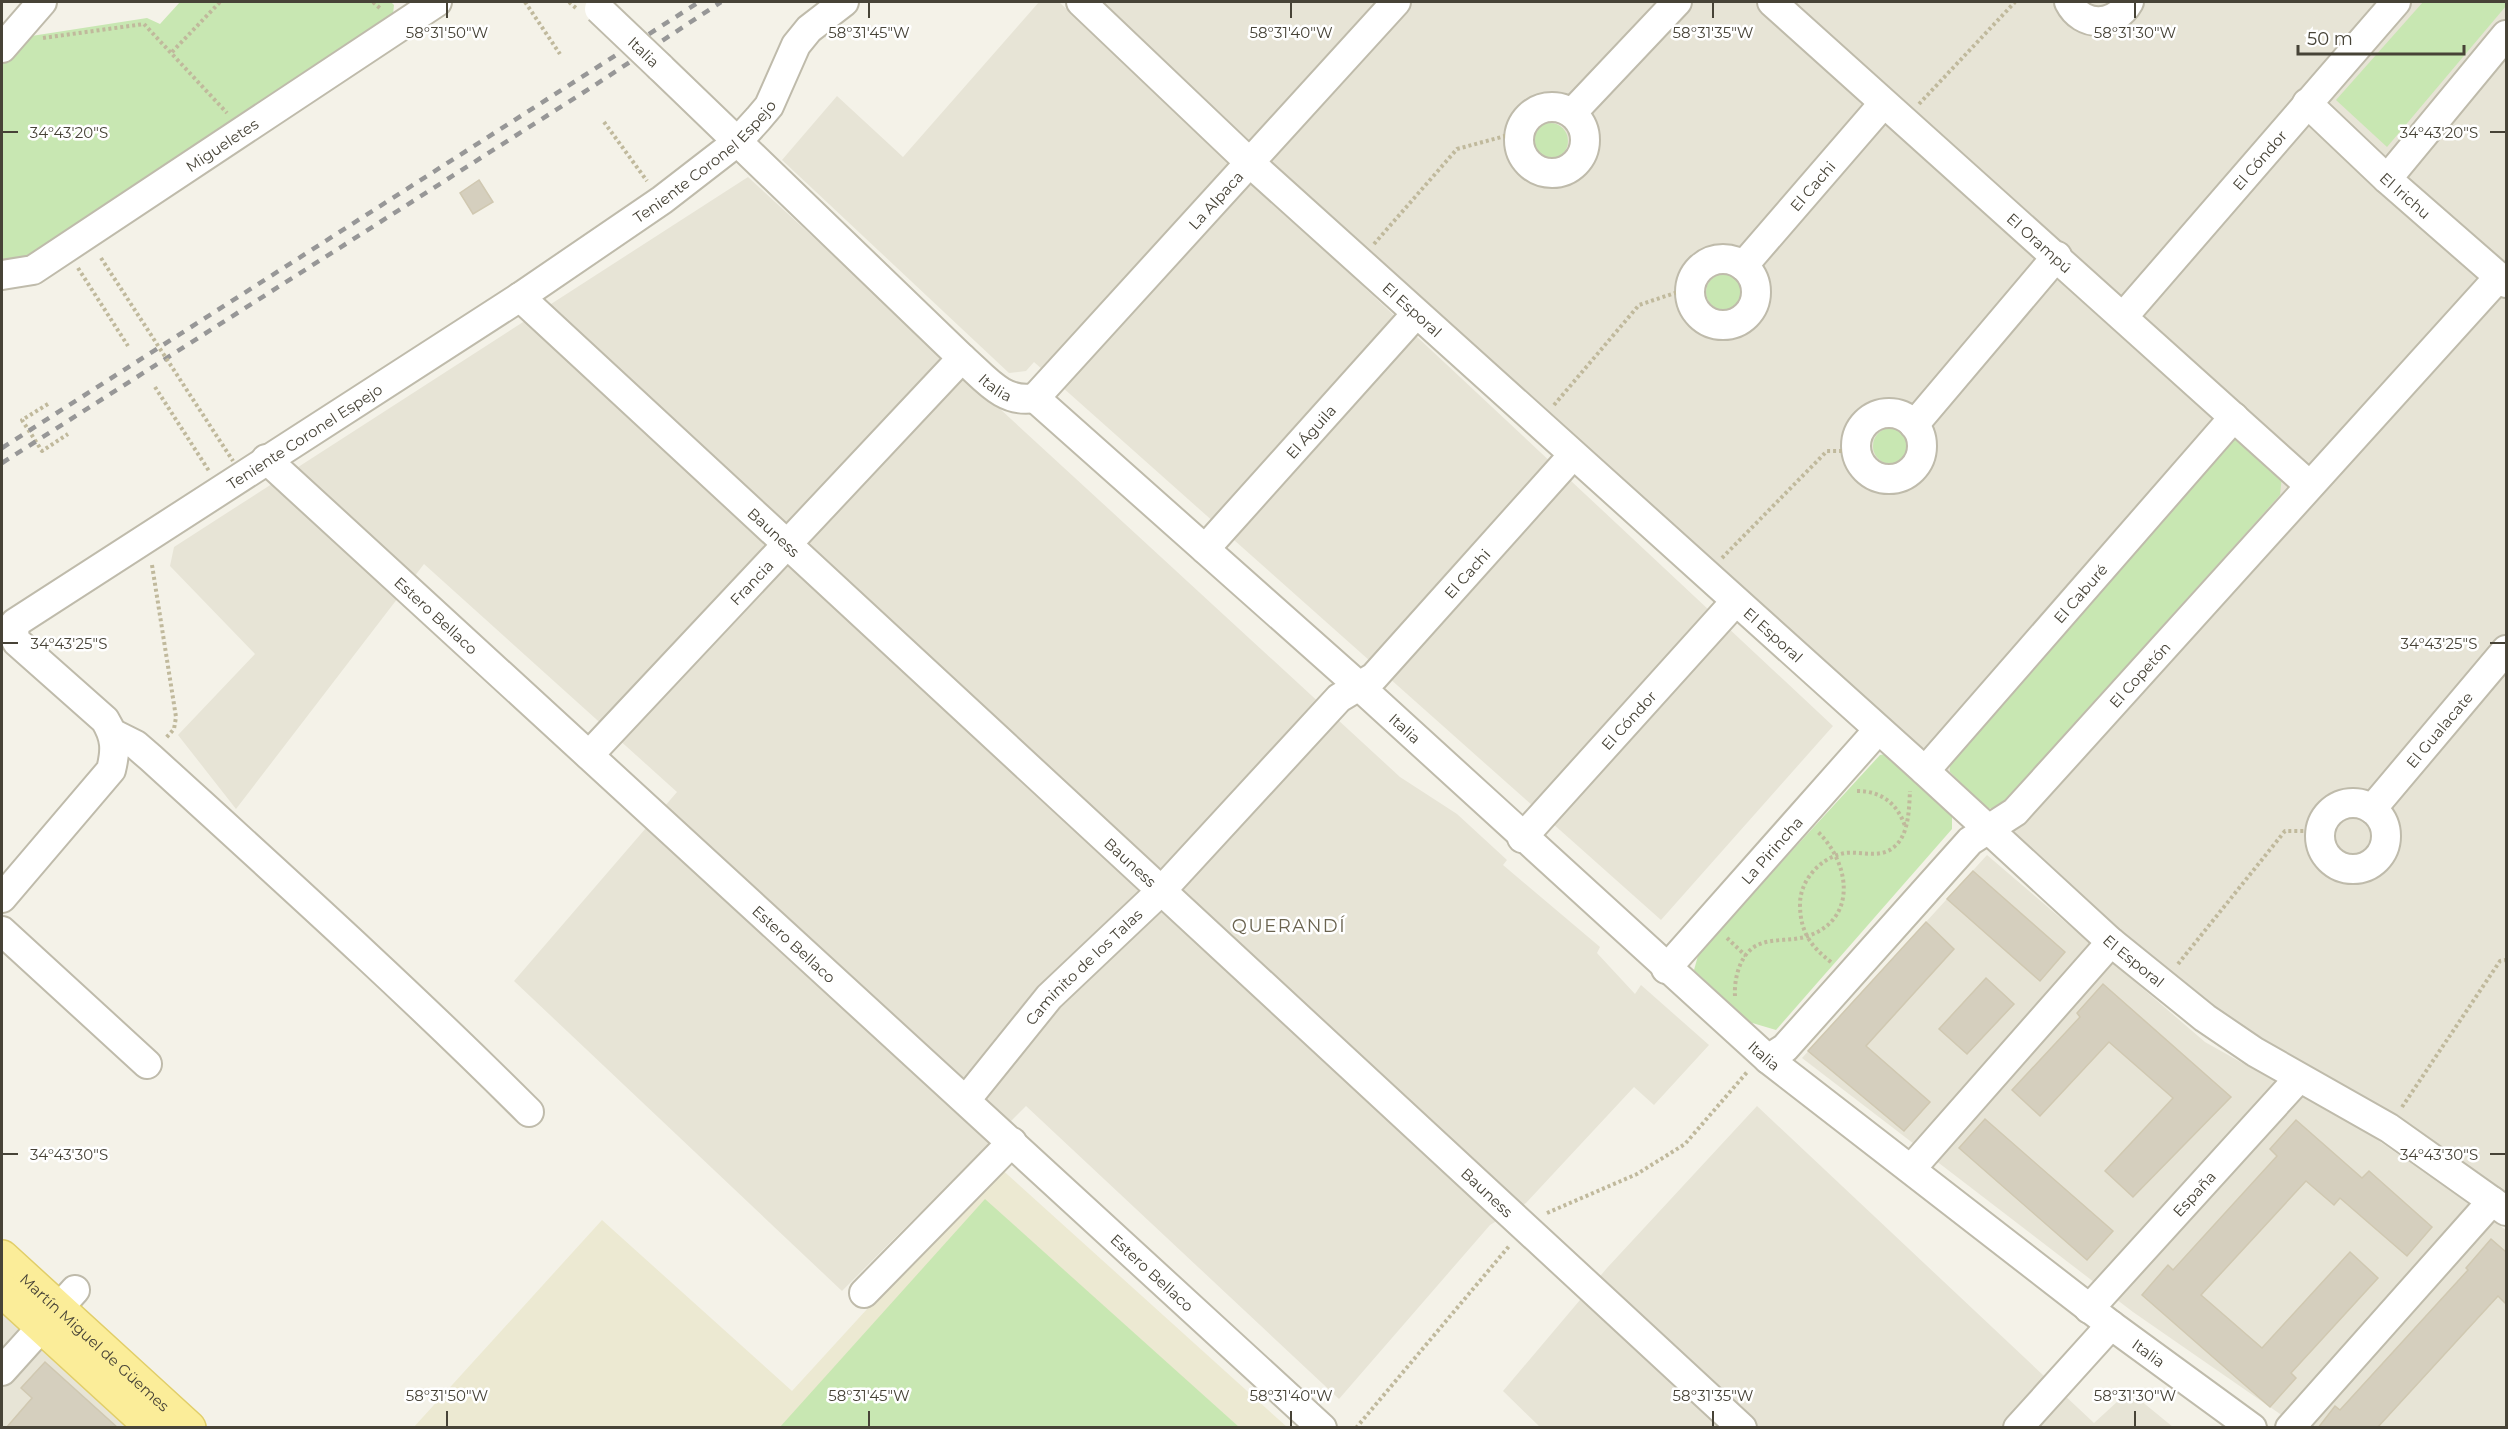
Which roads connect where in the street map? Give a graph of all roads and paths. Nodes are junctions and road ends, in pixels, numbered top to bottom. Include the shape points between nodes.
1 (42, 2) edge
2 (220, 2) edge
3 (525, 2) edge
4 (844, 2) edge
5 (1081, 2) edge
6 (1396, 2) edge
7 (1677, 2) edge
8 (1772, 2) edge
9 (2015, 2) edge
10 (2069, 2) edge
11 (2129, 2) edge
12 (2396, 2) edge
13 (423, 5) edge
14 (595, 5) edge
15 (2506, 35) edge
16 (37, 39) dead end
17 (2, 48) edge
18 (172, 52) junction
19 (560, 54) dead end
20 (2307, 103) junction
21 (1572, 113) junction
22 (1893, 113) junction
23 (229, 116) dead end
24 (604, 122) dead end
25 (1520, 132) junction
26 (737, 142) junction
27 (1248, 161) junction
28 (2386, 179) junction
29 (651, 186) dead end
30 (2057, 256) junction
31 (101, 258) dead end
32 (84, 262) dead end
33 (1359, 262) junction
34 (1743, 266) junction
35 (2, 275) edge
36 (2503, 280) edge
37 (1690, 288) junction
38 (520, 297) junction
39 (1416, 314) junction
40 (2123, 317) junction
41 (128, 346) dead end
42 (962, 357) junction
43 (154, 387) dead end
44 (1035, 398) junction
45 (48, 404) dead end
46 (2234, 417) junction
47 (1538, 424) junction
48 (1914, 425) junction
49 (68, 434) dead end
50 (1856, 451) junction
51 (1573, 455) junction
52 (266, 459) junction
53 (233, 460) dead end
54 (211, 474) dead end
55 (2309, 485) junction
56 (786, 543) junction
57 (1205, 549) junction
58 (1705, 575) junction
59 (1735, 602) junction
60 (2506, 650) edge
61 (1359, 686) junction
62 (1878, 730) junction
63 (114, 734) junction
64 (589, 755) junction
65 (1916, 777) junction
66 (1828, 786) junction
67 (2372, 809) junction
68 (1799, 819) junction
69 (1905, 827) junction
70 (1989, 831) junction
71 (2320, 831) junction
72 (1522, 838) junction
73 (1837, 855) junction
74 (1162, 890) junction
75 (2, 898) edge
76 (2, 931) edge
77 (1806, 937) junction
78 (2111, 942) junction
79 (2506, 960) edge
80 (1666, 969) junction
81 (1848, 975) junction
82 (2162, 984) junction
83 (1736, 1001) dead end
84 (1768, 1059) junction
85 (147, 1064) dead end
86 (2299, 1078) junction
87 (966, 1100) junction
88 (529, 1112) dead end
89 (2389, 1128) junction
90 (1012, 1142) junction
91 (1911, 1169) junction
92 (2499, 1206) edge
93 (2, 1257) edge
94 (2, 1290) edge
95 (864, 1293) dead end
96 (58, 1308) junction
97 (2100, 1317) junction
98 (2, 1371) edge
99 (153, 1428) edge
100 (189, 1428) edge
101 (1322, 1428) edge
102 (1742, 1428) edge
103 (2018, 1428) edge
104 (2252, 1428) edge
105 (2290, 1428) edge

1 - 17 street
2 - 18 path
3 - 19 path
4 - 26 street, Teniente Coronel Espejo via 809,29 796,45 769,105
5 - 27 street, El Esporal
6 - 27 street, La Alpaca
7 - 21 street
8 - 22 street, El Orampú
9 - 22 path
10 - 11 street via 2077,13 2096,22 2117,16
12 - 20 street, El Cóndor
13 - 35 street, Migueletes via 33,270
14 - 26 street, Italia, bridge
15 - 28 street
16 - 18 path via 144,24
18 - 23 path
20 - 28 street, El Irichu
20 - 40 street, El Cóndor
21 - 25 street via 1552,107 1541,109 1524,122
21 - 25 street via 1580,121 1585,142 1577,161 1569,168 1547,172 1537,169 1522,153
22 - 30 street, El Orampú
22 - 34 street, El Cachi
24 - 29 path
25 - 33 path via 1457,149
26 - 38 street, Teniente Coronel Espejo via 662,200
26 - 42 street, Italia
27 - 33 street, El Esporal
27 - 44 street, La Alpaca
28 - 36 street, El Irichu
30 - 40 street, El Orampú
30 - 48 street
31 - 53 path, bridge
32 - 41 path via 76,266
33 - 39 street, El Esporal
34 - 37 street via 1721,259 1710,262 1701,268
34 - 37 street via 1750,273 1756,294 1754,304 1741,320 1720,325 1701,317
36 - 55 street, El Copetón
37 - 47 path via 1639,305
38 - 52 street, Teniente Coronel Espejo
38 - 56 street, Bauness
39 - 47 street, El Esporal
39 - 57 street, El Águila
40 - 46 street, El Orampú
42 - 44 street, Italia via 1005,395 1019,401
42 - 56 street, Francia
43 - 54 path
44 - 57 street, Italia
45 - 49 path via 22,420 42,451
46 - 55 street, El Orampú
46 - 65 street, El Caburé
47 - 51 street, El Esporal
48 - 50 street via 1896,414 1875,416 1860,431
48 - 50 street via 1919,434 1920,456 1908,473 1887,479 1876,476 1860,462
50 - 58 path via 1827,451
51 - 58 street, El Esporal
51 - 61 street, El Cachi via 1374,677
52 - 63 street, Teniente Coronel Espejo via 15,623 17,642 105,720
52 - 64 street, Estero Bellaco
55 - 70 street, El Copetón via 2015,812
56 - 64 street, Francia
56 - 74 street, Bauness
57 - 61 street, Italia
58 - 59 street, El Esporal
59 - 62 street, El Esporal
59 - 72 street, El Cóndor
60 - 67 street, El Gualacate
61 - 72 street, Italia
61 - 74 street, Caminito de los Talas via 1339,698
62 - 65 street, El Esporal
62 - 66 street, La Pirincha
63 - 75 street via 116,751 111,770
63 - 88 street via 136,745 159,765 378,970 435,1018
64 - 87 street, Estero Bellaco
65 - 69 path
65 - 70 street, El Esporal
66 - 68 street, La Pirincha
66 - 69 path via 1885,797 1902,817
67 - 71 street via 2362,804 2340,805 2324,820
67 - 71 street via 2384,827 2384,848 2378,857 2360,868 2330,860 2320,841
68 - 73 path via 1819,833
68 - 80 street, La Pirincha
69 - 73 path via 1896,846 1886,852
70 - 78 street, El Esporal
70 - 81 street, El Copetón via 1970,841
71 - 82 path via 2285,831
72 - 80 street, Italia
73 - 77 path via 1819,866 1804,885 1800,912
73 - 77 path via 1844,879 1842,903 1829,924
74 - 87 street, Caminito de los Talas via 1048,997
74 - 102 street, Bauness
76 - 85 street
77 - 81 path
77 - 83 path via 1766,942 1754,948 1739,970
78 - 82 street, El Esporal
78 - 91 street
79 - 89 path via 2500,961
80 - 84 street, Italia
81 - 84 street, El Copetón via 1785,1048
82 - 86 street, El Esporal via 2255,1053
84 - 91 street, Italia
86 - 89 street, El Esporal
86 - 97 street, España
87 - 90 street, Estero Bellaco
89 - 92 street, El Esporal
90 - 95 street
90 - 101 street, Estero Bellaco
91 - 97 street, Italia
92 - 105 street
93 - 96 main road, Martín Miguel de Güemes
94 - 96 main road, Martín Miguel de Güemes
96 - 98 street
96 - 99 main road, Martín Miguel de Güemes
96 - 100 main road, Martín Miguel de Güemes
97 - 103 street, España
97 - 104 street, Italia

